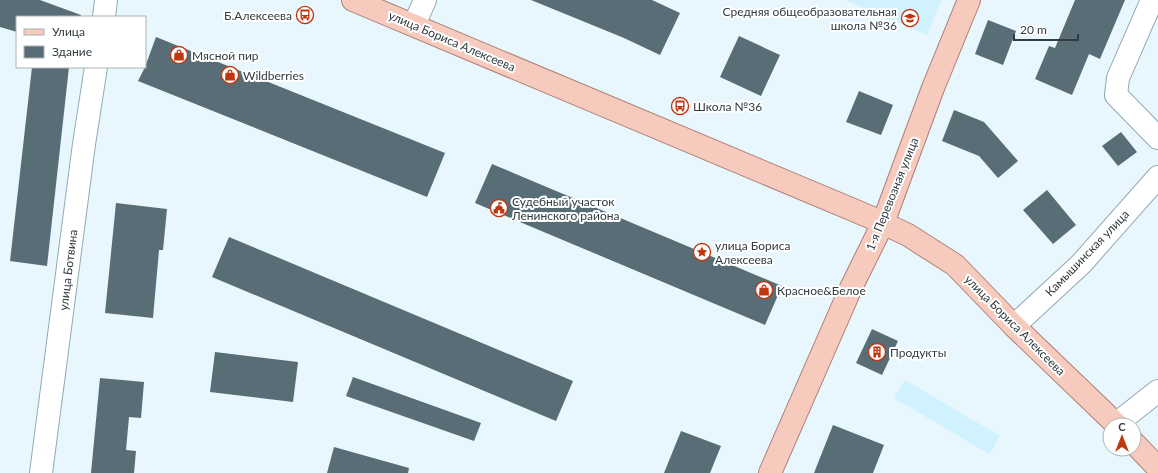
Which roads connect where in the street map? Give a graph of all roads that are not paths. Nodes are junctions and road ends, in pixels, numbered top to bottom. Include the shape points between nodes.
1 (106, 0) edge
2 (354, 0) edge
3 (425, 0) edge
4 (968, 0) edge
5 (1152, 0) edge
6 (104, 16) edge
7 (414, 25) junction
8 (96, 68) edge
9 (1158, 138) edge
10 (1158, 177) edge
11 (883, 222) junction
12 (1014, 326) junction
13 (1158, 391) edge
14 (1110, 417) edge
15 (1126, 417) edge
16 (1142, 451) edge
17 (1158, 468) edge
18 (42, 473) edge
19 (770, 473) edge

1 - 6 street
2 - 7 main road, улица Бориса Алексеева
3 - 7 street
4 - 11 main road, 1-я Перевозная улица
5 - 9 street via 1118,78 1116,95
7 - 11 main road, улица Бориса Алексеева
8 - 18 street, улица Ботвина
10 - 12 street, Камышинская улица via 1081,264
11 - 12 main road, улица Бориса Алексеева via 955,265
11 - 19 main road, 1-я Перевозная улица via 850,290
12 - 14 main road, улица Бориса Алексеева
13 - 15 street
16 - 17 main road

